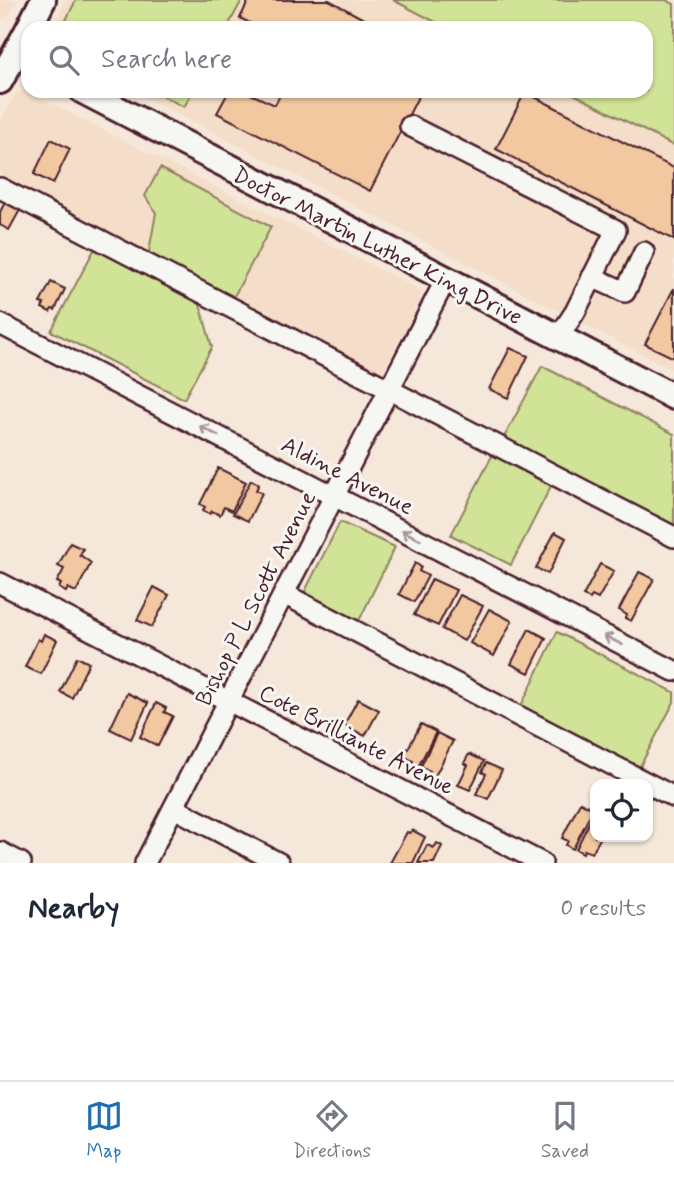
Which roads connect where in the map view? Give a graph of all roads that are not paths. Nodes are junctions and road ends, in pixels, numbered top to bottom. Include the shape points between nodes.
1 (43, 0) edge
2 (33, 21) edge
3 (14, 55) edge
4 (0, 81) edge
5 (96, 98) edge
6 (410, 126) dead end
7 (0, 188) edge
8 (644, 252) dead end
9 (593, 277) junction
10 (445, 281) junction
11 (0, 324) edge
12 (558, 338) junction
13 (388, 390) junction
14 (674, 397) edge
15 (335, 496) junction
16 (674, 537) edge
17 (0, 583) edge
18 (284, 594) junction
19 (674, 671) edge
20 (230, 701) junction
21 (674, 797) edge
22 (174, 808) junction
23 (0, 852) edge
24 (21, 863) edge
25 (145, 863) edge
26 (279, 863) edge
27 (542, 863) edge

1 - 2 main road
3 - 4 main road
5 - 10 main road, Doctor Martin Luther King Drive
6 - 9 street via 615,230
7 - 13 street
8 - 9 street via 625,292
9 - 12 street
10 - 12 main road, Doctor Martin Luther King Drive
10 - 13 street, Bishop P L Scott Avenue
15 -> 11 street, Aldine Avenue
12 - 14 main road, Doctor Martin Luther King Drive
13 - 15 street, Bishop P L Scott Avenue
13 - 16 street
15 - 18 street, Bishop P L Scott Avenue
19 -> 15 street, Aldine Avenue
17 - 20 street, Cote Brilliante Avenue
18 - 20 street, Bishop P L Scott Avenue
18 - 21 street
20 - 22 street, Bishop P L Scott Avenue
20 - 27 street, Cote Brilliante Avenue
22 - 25 street, Bishop P L Scott Avenue
22 - 26 street
23 - 24 street

